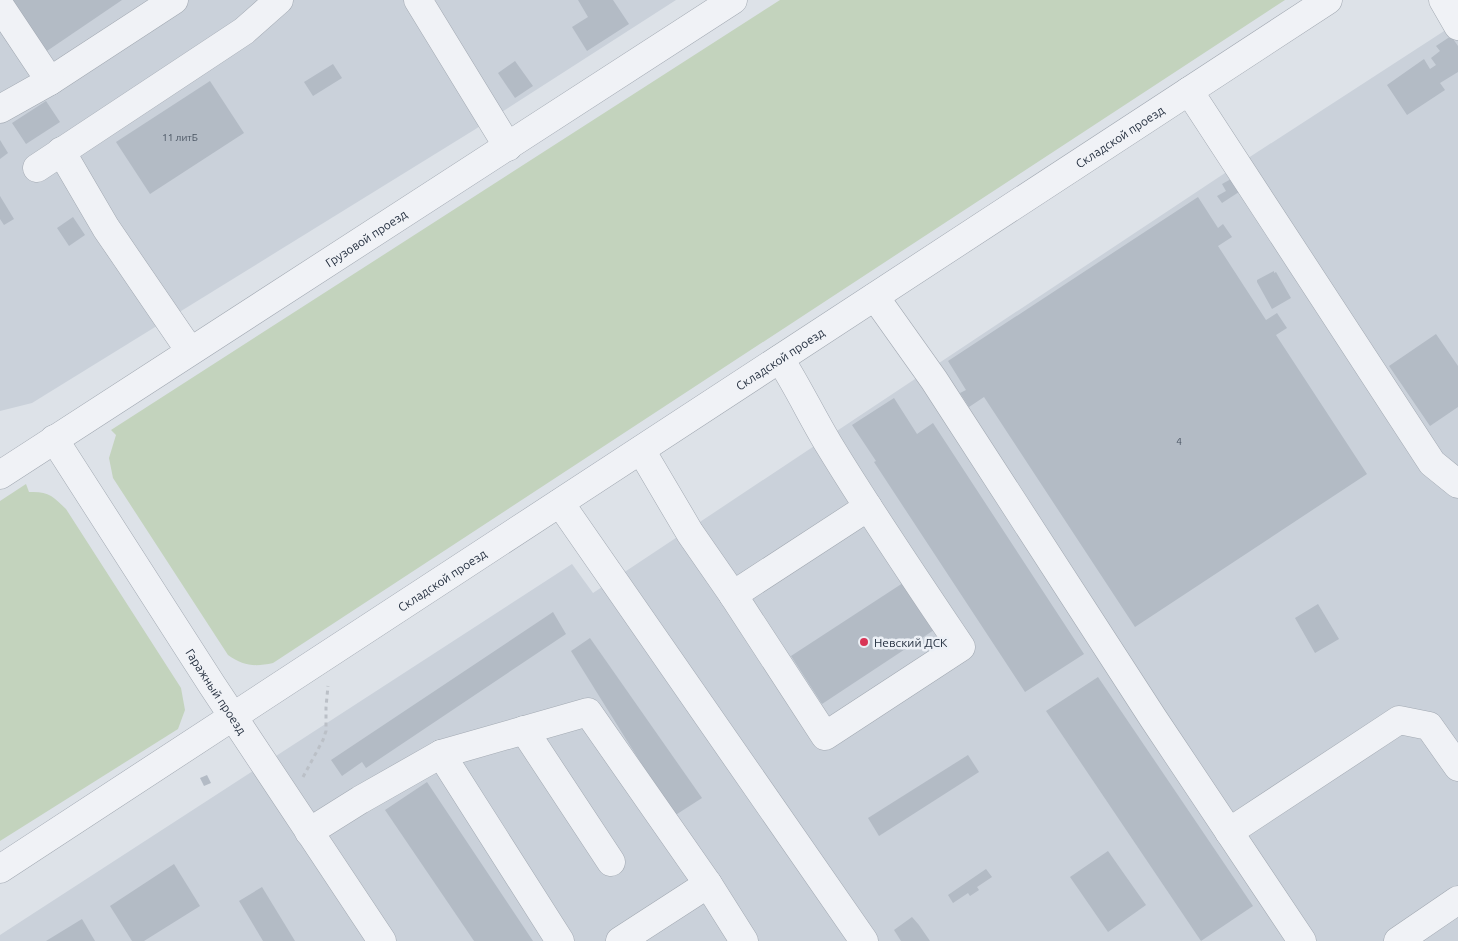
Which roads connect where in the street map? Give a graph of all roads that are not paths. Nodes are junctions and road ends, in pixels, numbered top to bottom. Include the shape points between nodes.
1 (174, 0) edge
2 (279, 0) edge
3 (418, 0) edge
4 (733, 0) edge
5 (1328, 0) edge
6 (1443, 0) edge
7 (0, 6) edge
8 (1458, 26) edge
9 (50, 81) junction
10 (1189, 91) junction
11 (0, 109) edge
12 (508, 147) junction
13 (61, 151) junction
14 (37, 168) dead end
15 (875, 297) junction
16 (190, 351) junction
17 (780, 359) junction
18 (54, 440) junction
19 (641, 450) junction
20 (0, 475) edge
21 (1458, 484) edge
22 (560, 502) junction
23 (868, 507) junction
24 (733, 595) junction
25 (233, 717) junction
26 (524, 730) junction
27 (441, 754) junction
28 (1458, 768) edge
29 (310, 832) junction
30 (1229, 832) junction
31 (611, 862) dead end
32 (0, 869) edge
33 (708, 884) junction
34 (1458, 900) edge
35 (382, 941) edge
36 (560, 941) edge
37 (620, 941) edge
38 (744, 941) edge
39 (864, 941) edge
40 (1302, 941) edge
41 (1398, 941) edge

1 - 9 street
2 - 13 street via 244,31
3 - 12 street
4 - 12 street, Грузовой проезд
5 - 10 street, Складской проезд
6 - 8 street
7 - 9 street
9 - 11 street
10 - 15 street, Складской проезд
10 - 21 street via 1432,463
12 - 16 street, Грузовой проезд
13 - 14 street
13 - 16 street via 106,228
15 - 17 street, Складской проезд
15 - 30 street via 934,380
16 - 18 street, Грузовой проезд
17 - 19 street, Складской проезд
17 - 23 street
18 - 20 street, Грузовой проезд
18 - 25 street, Гаражный проезд
19 - 22 street, Складской проезд
19 - 24 street via 690,533
22 - 25 street, Складской проезд
22 - 39 street
23 - 24 street
23 - 24 street via 960,647 825,736
25 - 29 street, Гаражный проезд
25 - 32 street, Складской проезд
26 - 27 street
26 - 31 street
26 - 33 street via 588,712
27 - 29 street
27 - 36 street
28 - 30 street via 1429,726 1399,720
29 - 35 street, Гаражный проезд
30 - 40 street
33 - 37 street
33 - 38 street
34 - 41 street

